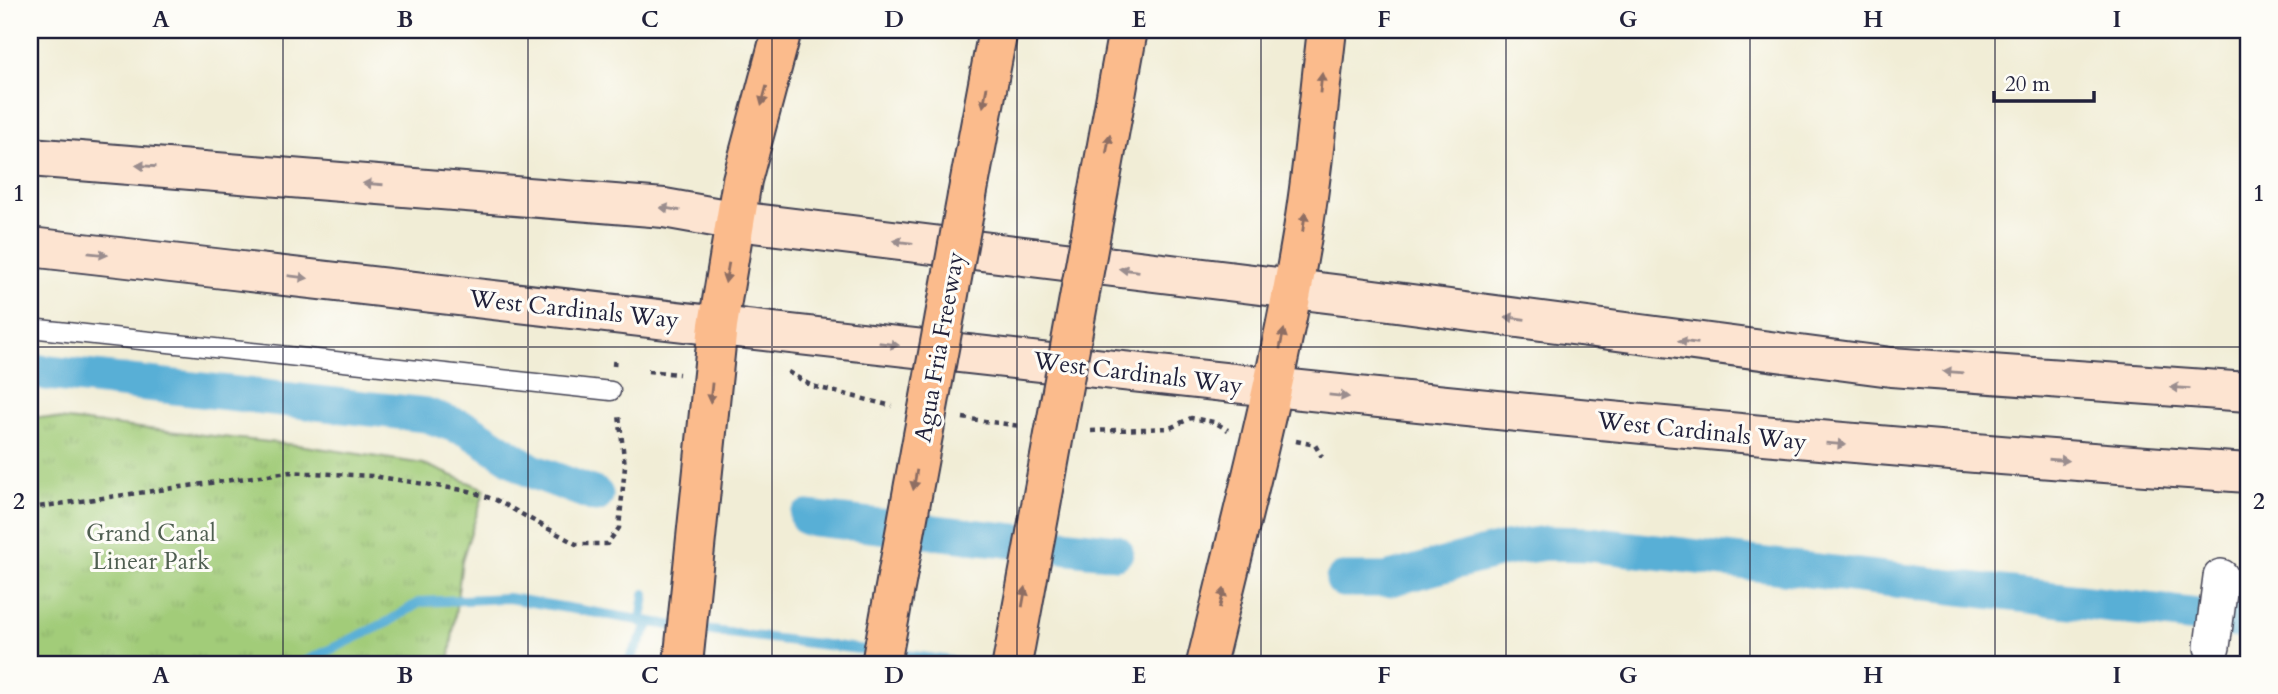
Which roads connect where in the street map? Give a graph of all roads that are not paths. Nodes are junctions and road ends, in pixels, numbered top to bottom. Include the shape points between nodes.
1 (782, 30) edge
2 (998, 30) edge
3 (1128, 30) edge
4 (1327, 30) edge
5 (30, 157) edge
6 (737, 221) junction
7 (30, 247) edge
8 (1292, 289) junction
9 (718, 325) junction
10 (30, 328) edge
11 (1271, 388) junction
12 (611, 391) dead end
13 (2248, 392) edge
14 (2248, 473) edge
15 (2220, 584) dead end
16 (2212, 647) dead end
17 (683, 664) edge
18 (881, 664) edge
19 (1012, 664) edge
20 (1206, 664) edge

1 -> 6 highway via 741,180
2 -> 18 highway, Agua Fria Freeway, bridge
19 -> 3 highway, bridge
8 -> 4 highway via 1304,228
6 -> 5 main road via 664,208
8 -> 6 main road
6 -> 9 highway
7 -> 9 main road, West Cardinals Way
11 -> 8 highway
13 -> 8 main road via 1891,367
9 -> 11 main road, West Cardinals Way
9 -> 17 highway
10 - 12 lane
11 -> 14 main road, West Cardinals Way via 1831,444
20 -> 11 highway
15 - 16 street

